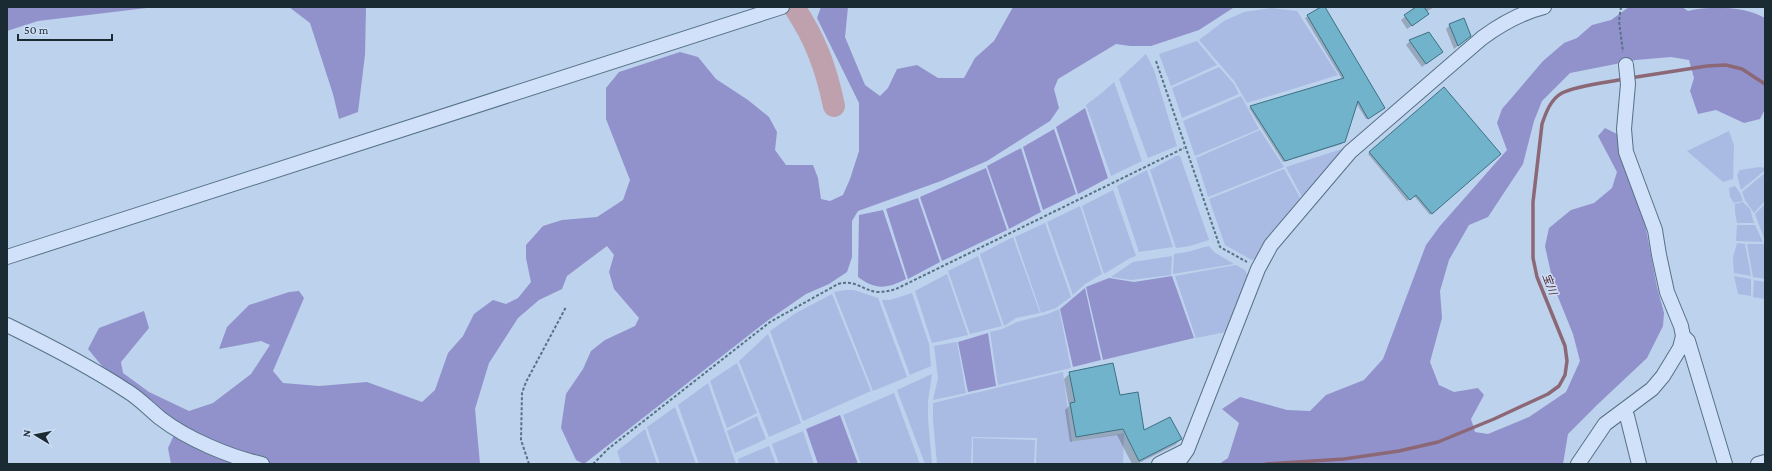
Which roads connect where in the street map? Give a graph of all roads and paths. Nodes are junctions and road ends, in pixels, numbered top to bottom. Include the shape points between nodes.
1 (1544, 7) edge
2 (1621, 7) edge
3 (779, 8) edge
4 (1156, 61) dead end
5 (1626, 65) joint
6 (1184, 148) junction
7 (7, 257) edge
8 (1258, 269) junction
9 (566, 308) dead end
10 (7, 325) edge
11 (1683, 336) junction
12 (1624, 411) junction
13 (1187, 450) junction
14 (1765, 462) edge
15 (262, 464) edge
16 (529, 464) edge
17 (593, 464) edge
18 (1159, 464) edge
19 (1177, 464) edge
20 (1578, 464) edge
21 (1639, 464) edge
22 (1725, 464) edge
23 (1758, 464) edge

1 - 8 street via 1528,11 1501,24 1359,143 1271,245
2 - 5 path via 1618,21
3 - 7 street
4 - 6 path
5 - 11 street via 1626,152 1655,230 1663,278
6 - 8 path via 1220,247
6 - 17 path via 896,289 876,292 856,284 838,284 770,322 608,449
8 - 13 street
9 - 16 path via 522,393 521,440
10 - 15 street via 128,391 161,418 190,437 224,452
11 - 12 street via 1680,348 1663,376 1652,389
11 - 22 street via 1688,341
12 - 20 street via 1605,424
12 - 21 street
13 - 18 street
13 - 19 street
14 - 23 street

